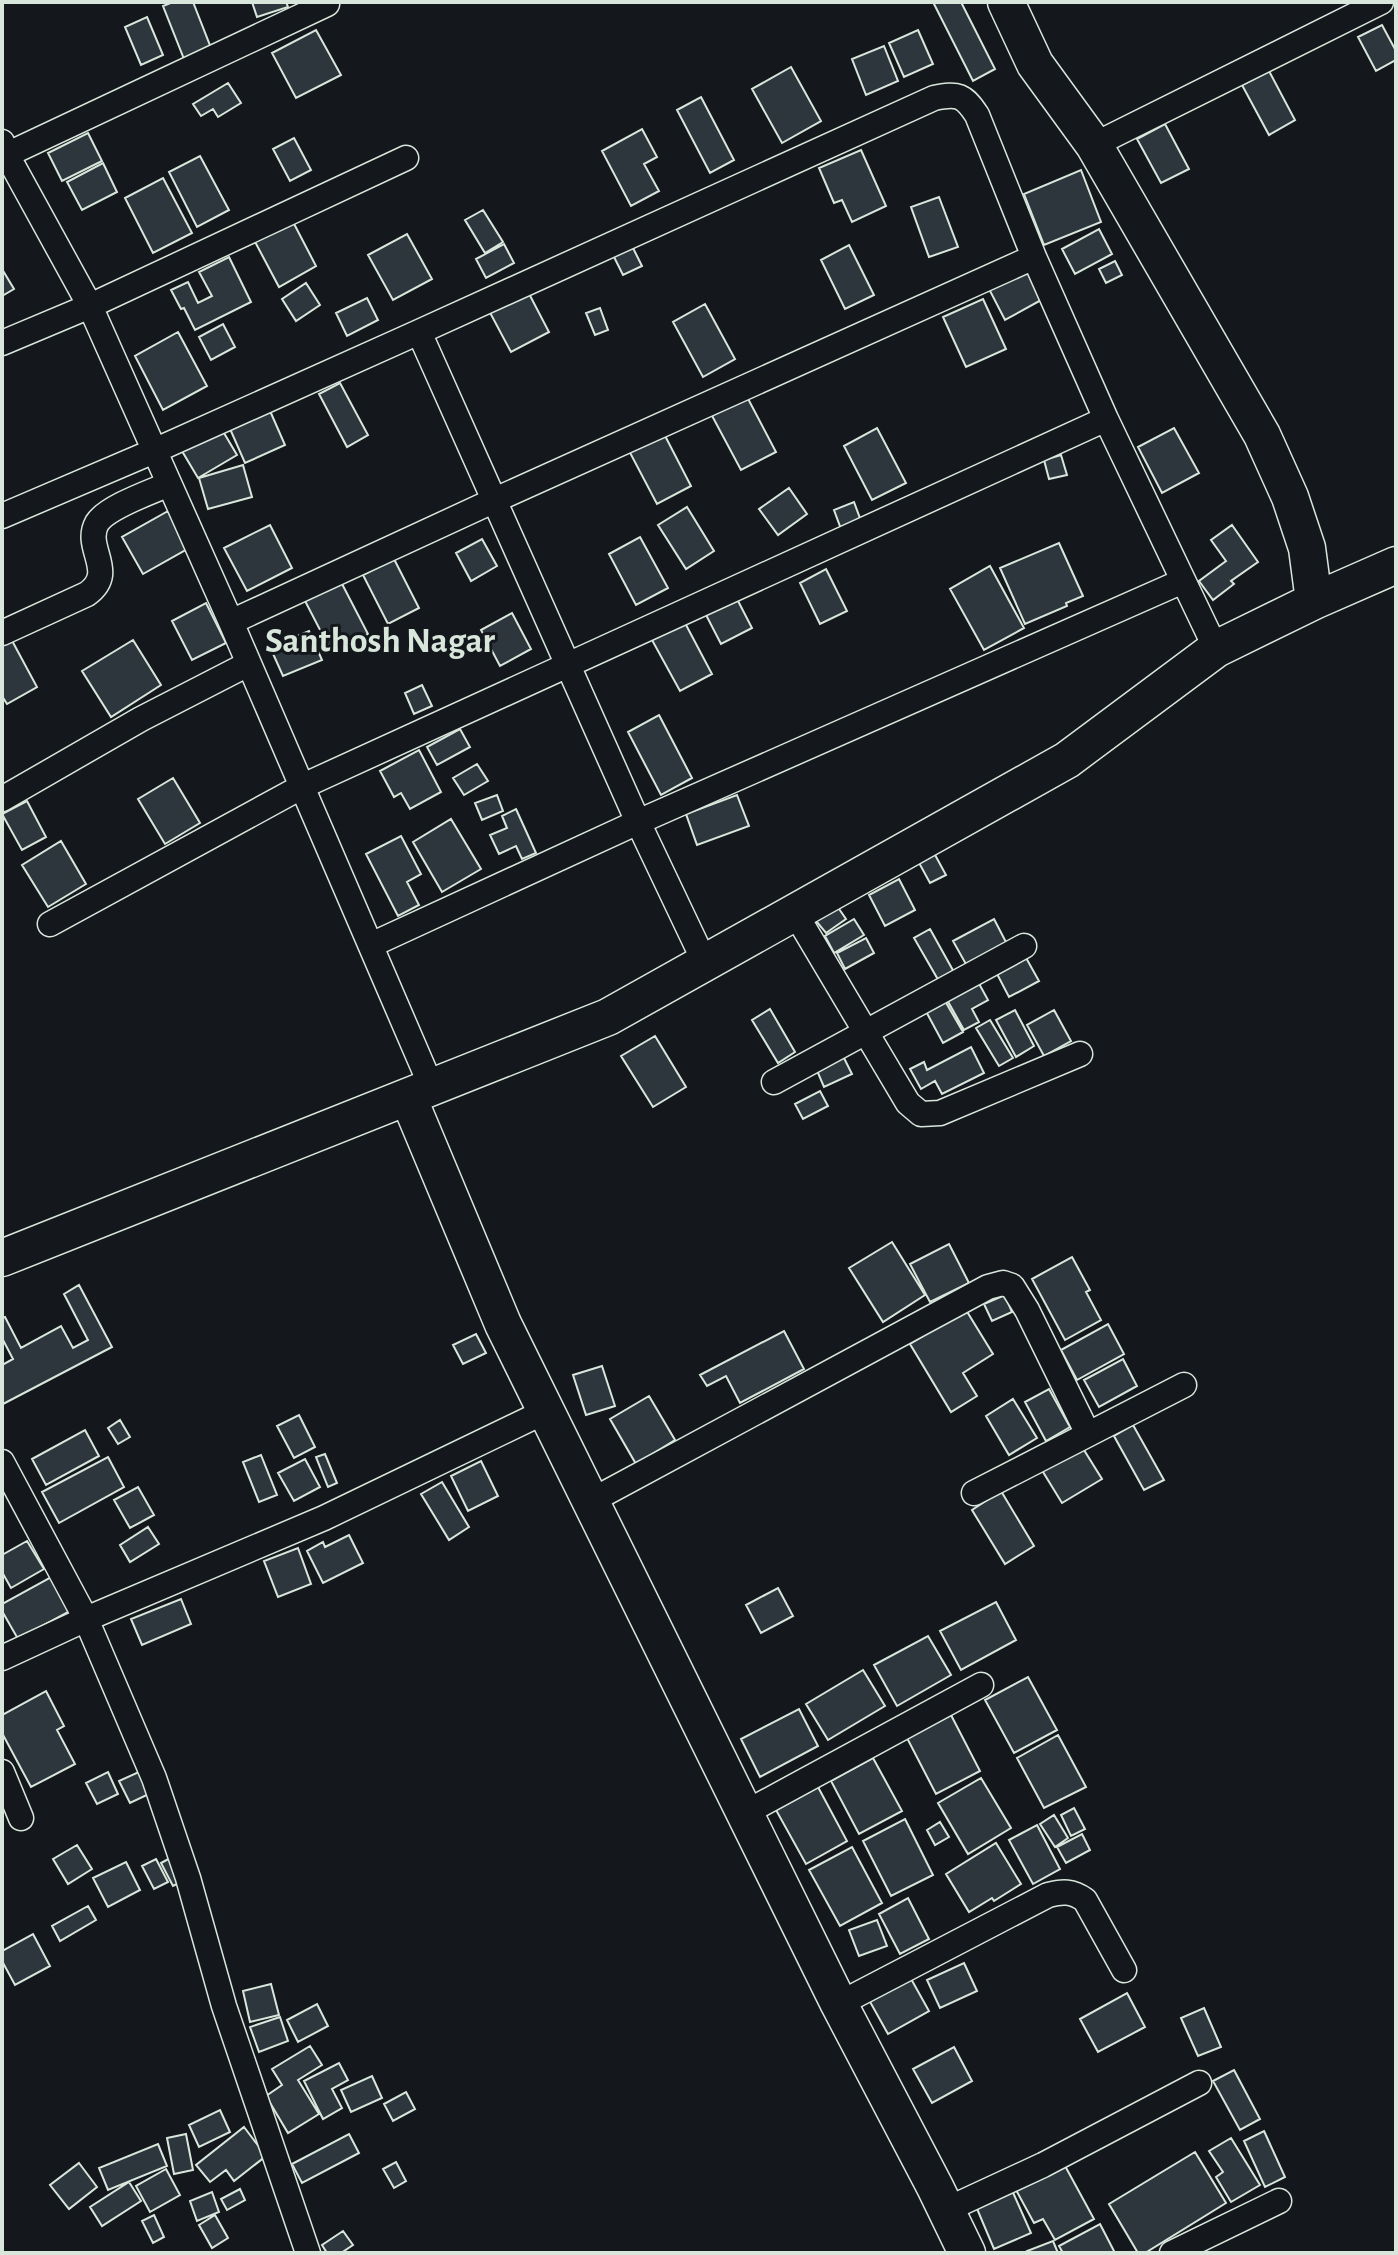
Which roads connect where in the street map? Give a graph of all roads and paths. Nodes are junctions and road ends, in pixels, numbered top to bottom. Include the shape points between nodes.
1 (1006, 2) edge
2 (1381, 2) edge
3 (327, 4) dead end
4 (1094, 145) junction
5 (4, 151) edge
6 (406, 158) dead end
7 (1034, 257) junction
8 (90, 306) junction
9 (419, 332) junction
10 (2, 343) edge
11 (1106, 419) junction
12 (154, 451) junction
13 (169, 484) junction
14 (495, 500) junction
15 (2, 516) edge
16 (1396, 565) edge
17 (1188, 592) junction
18 (1314, 601) junction
19 (231, 622) junction
20 (2, 633) edge
21 (1212, 643) junction
22 (248, 664) junction
23 (570, 666) junction
24 (303, 786) junction
25 (2, 799) edge
26 (638, 822) junction
27 (795, 913) junction
28 (50, 924) dead end
29 (371, 945) junction
30 (1024, 946) dead end
31 (705, 963) junction
32 (865, 1032) junction
33 (1080, 1054) dead end
34 (774, 1082) dead end
35 (420, 1092) junction
36 (2, 1258) edge
37 (1184, 1385) dead end
38 (546, 1411) junction
39 (1088, 1434) junction
40 (2, 1462) edge
41 (974, 1493) dead end
42 (591, 1501) junction
43 (86, 1619) junction
44 (2, 1658) edge
45 (981, 1685) dead end
46 (2, 1772) edge
47 (745, 1813) junction
48 (21, 1818) dead end
49 (1124, 1970) dead end
50 (839, 2004) junction
51 (1199, 2083) dead end
52 (1279, 2201) dead end
53 (946, 2210) junction
54 (308, 2253) edge
55 (967, 2253) edge
56 (1172, 2253) edge

1 - 4 main road via 1035,64
2 - 4 street
3 - 5 street
4 - 18 main road via 1262,435 1307,548
5 - 8 street
6 - 8 street
7 - 9 street via 977,115 968,101 954,94 934,98
7 - 11 street
7 - 14 street
8 - 10 street
8 - 12 street
9 - 12 street
9 - 14 street
11 - 17 street
11 - 23 street
12 - 13 street
12 - 15 street
13 - 19 street
13 - 20 street via 107,513 97,524 101,571 95,588
14 - 19 street
14 - 23 street
16 - 18 main road
17 - 21 street
17 - 26 street
18 - 21 main road
19 - 22 street
21 - 27 main road via 1067,760
22 - 24 street
22 - 25 street
23 - 24 street
23 - 26 street
24 - 28 street
24 - 29 street
26 - 29 street
26 - 31 street
27 - 31 main road
27 - 32 street
29 - 35 street
30 - 32 street
31 - 35 main road via 608,1017
32 - 33 street via 908,1103 921,1114 940,1113
32 - 34 street
35 - 36 main road
35 - 38 main road via 503,1324
37 - 39 street
38 - 42 main road
38 - 43 street via 324,1518
39 - 41 street
39 - 42 street via 1027,1310 1012,1286 1003,1283
40 - 43 street
42 - 47 main road
43 - 44 street
43 - 54 street via 154,1778
45 - 47 street
46 - 48 street
47 - 50 main road
49 - 50 street via 1085,1900 1063,1892 1048,1895
50 - 53 main road
51 - 53 street
52 - 56 street
53 - 55 main road

